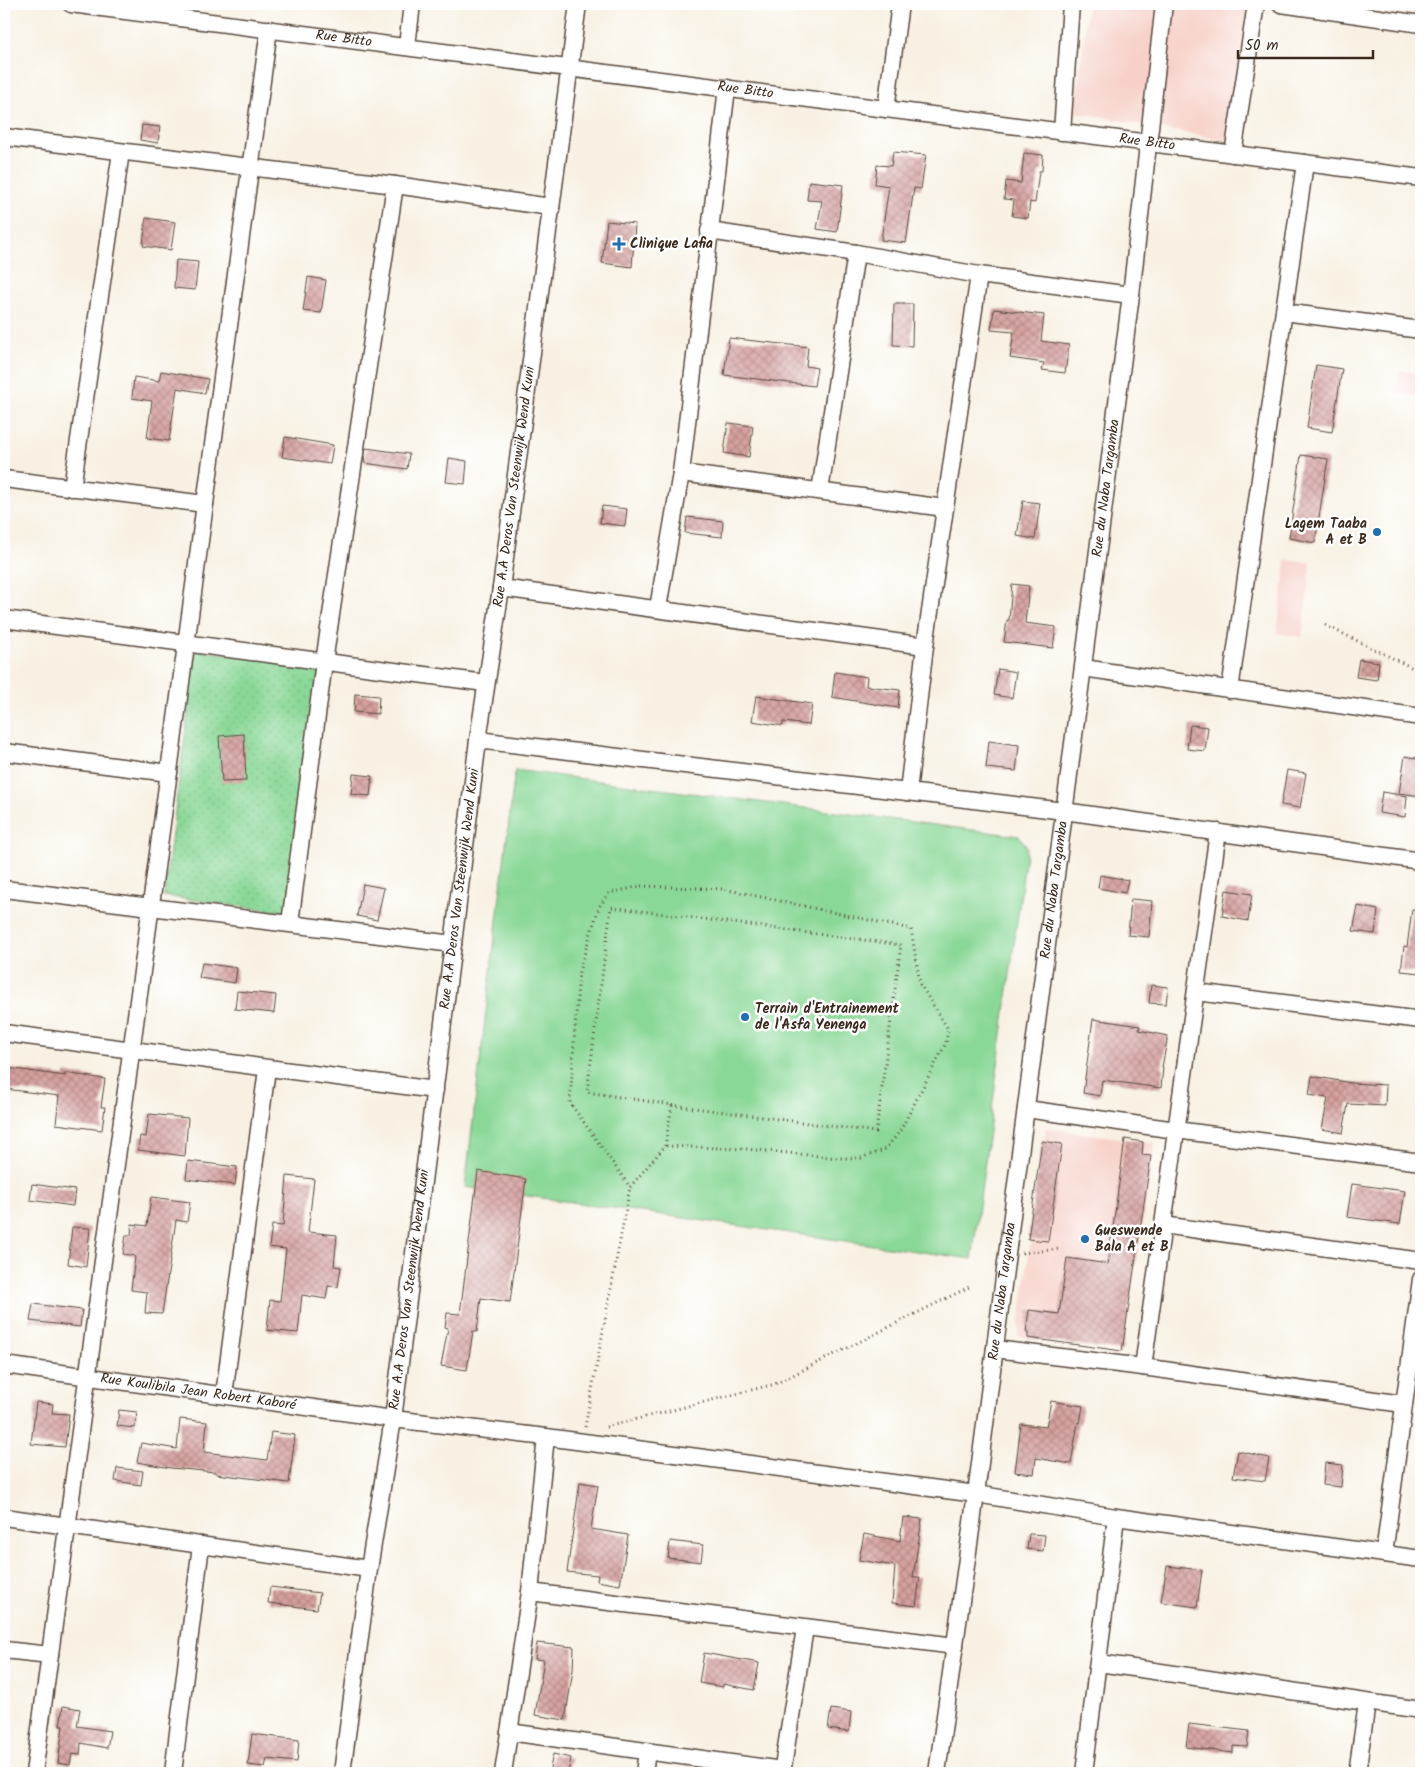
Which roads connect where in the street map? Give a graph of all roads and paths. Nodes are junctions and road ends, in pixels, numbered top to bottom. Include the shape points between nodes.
1 (71, 4) edge
2 (412, 4) edge
3 (578, 4) edge
4 (900, 4) edge
5 (1071, 4) edge
6 (1164, 4) edge
7 (1256, 4) edge
8 (1281, 4) edge
9 (1317, 6) edge
10 (1421, 24) edge
11 (269, 29) junction
12 (407, 46) junction
13 (570, 68) junction
14 (727, 88) junction
15 (886, 109) junction
16 (1062, 132) junction
17 (4, 137) edge
18 (1147, 142) junction
19 (121, 152) junction
20 (1233, 154) junction
21 (1304, 163) junction
22 (251, 167) junction
23 (1421, 173) edge
24 (394, 185) junction
25 (552, 207) junction
26 (709, 232) junction
27 (856, 253) junction
28 (979, 275) junction
29 (1131, 295) junction
30 (1284, 312) junction
31 (1421, 330) edge
32 (681, 473) junction
33 (4, 479) edge
34 (72, 488) junction
35 (820, 491) junction
36 (205, 504) junction
37 (945, 508) junction
38 (501, 588) junction
39 (658, 608) junction
40 (4, 619) edge
41 (1325, 625) dead end
42 (187, 643) junction
43 (925, 646) junction
44 (324, 662) junction
45 (1083, 668) junction
46 (1421, 672) edge
47 (486, 683) junction
48 (1230, 690) junction
49 (1421, 717) edge
50 (478, 740) junction
51 (4, 752) edge
52 (169, 773) junction
53 (908, 792) junction
54 (1064, 811) junction
55 (1218, 832) junction
56 (1421, 861) edge
57 (4, 889) edge
58 (152, 907) junction
59 (290, 923) junction
60 (453, 944) junction
61 (1196, 992) junction
62 (1421, 1020) edge
63 (4, 1033) edge
64 (132, 1050) junction
65 (267, 1069) junction
66 (435, 1090) junction
67 (672, 1105) junction
68 (1026, 1108) junction
69 (1176, 1130) junction
70 (665, 1146) junction
71 (1421, 1162) edge
72 (630, 1187) junction
73 (1163, 1225) junction
74 (1059, 1249) dead end
75 (1007, 1255) junction
76 (1421, 1261) edge
77 (1421, 1279) edge
78 (971, 1286) dead end
79 (995, 1349) junction
80 (4, 1365) edge
81 (1142, 1367) junction
82 (87, 1376) junction
83 (224, 1395) junction
84 (1404, 1404) junction
85 (393, 1419) junction
86 (602, 1427) dead end
87 (593, 1429) dead end
88 (546, 1437) junction
89 (976, 1494) junction
90 (1116, 1517) junction
91 (4, 1518) edge
92 (68, 1526) junction
93 (201, 1545) junction
94 (1384, 1554) junction
95 (1421, 1559) edge
96 (369, 1569) junction
97 (530, 1592) junction
98 (805, 1628) junction
99 (955, 1646) junction
100 (4, 1650) edge
101 (50, 1655) junction
102 (1099, 1663) junction
103 (1367, 1703) junction
104 (1421, 1710) edge
105 (509, 1732) junction
106 (647, 1752) junction
107 (782, 1772) edge
108 (34, 1773) edge
109 (173, 1773) edge
110 (342, 1773) edge
111 (503, 1773) edge
112 (644, 1773) edge
113 (937, 1773) edge
114 (1084, 1773) edge
115 (1357, 1773) edge

1 - 11 street, Rue Bitto
2 - 12 street
3 - 13 street, Rue A.A Deros Van Steenwijk Wend Kuni
4 - 15 street
5 - 16 street
6 - 18 street, Rue du Naba Targamba
7 - 20 street
8 - 9 street
9 - 10 street
11 - 12 street, Rue Bitto
11 - 22 street
12 - 13 street, Rue Bitto
13 - 14 street, Rue Bitto
13 - 25 street, Rue A.A Deros Van Steenwijk Wend Kuni
14 - 15 street, Rue Bitto
14 - 26 street
15 - 16 street, Rue Bitto
16 - 18 street, Rue Bitto
17 - 19 street
18 - 20 street, Rue Bitto
18 - 29 street, Rue du Naba Targamba
19 - 22 street
19 - 34 street
20 - 21 street, Rue Bitto
21 - 23 street, Rue Bitto
21 - 30 street
22 - 24 street
22 - 36 street
24 - 25 street
24 - 44 street
25 - 38 street, Rue A.A Deros Van Steenwijk Wend Kuni
26 - 27 street
26 - 32 street
27 - 28 street
27 - 35 street
28 - 29 street
28 - 37 street
29 - 45 street, Rue du Naba Targamba
30 - 31 street
30 - 48 street
32 - 35 street
32 - 39 street
33 - 34 street
34 - 36 street
35 - 37 street
36 - 42 street
37 - 43 street
38 - 39 street
38 - 47 street, Rue A.A Deros Van Steenwijk Wend Kuni
39 - 43 street
40 - 42 street
41 - 46 path
42 - 44 street
42 - 52 street
43 - 53 street
44 - 47 street
44 - 59 street
45 - 48 street
45 - 54 street, Rue du Naba Targamba
47 - 50 street, Rue A.A Deros Van Steenwijk Wend Kuni
48 - 49 street
50 - 53 street
50 - 60 street, Rue A.A Deros Van Steenwijk Wend Kuni
51 - 52 street
52 - 58 street
53 - 54 street
54 - 55 street
54 - 68 street, Rue du Naba Targamba
55 - 56 street
55 - 61 street
57 - 58 street
58 - 59 street
58 - 64 street
59 - 60 street
60 - 66 street, Rue A.A Deros Van Steenwijk Wend Kuni
61 - 62 street
61 - 69 street
63 - 64 street
64 - 65 street
64 - 82 street
65 - 66 street
65 - 83 street
66 - 85 street, Rue A.A Deros Van Steenwijk Wend Kuni
67 - 67 path via 586,1092 611,907 901,945 876,1132
67 - 70 path
68 - 69 street
68 - 75 street, Rue du Naba Targamba
69 - 71 street
69 - 73 street
70 - 72 path
70 - 72 path via 747,1149 839,1158 861,1158 884,1150 899,1133 946,1043 948,1029 920,984 911,929 724,889 641,886 609,894 599,907 579,971 570,1103
72 - 87 path via 584,1430
73 - 76 street
73 - 81 street
74 - 75 path
75 - 79 street, Rue du Naba Targamba
77 - 84 street
78 - 86 path via 775,1384
79 - 81 street
79 - 89 street, Rue du Naba Targamba
80 - 82 street, Rue Koulibila Jean Robert Kaboré
81 - 84 street
82 - 83 street, Rue Koulibila Jean Robert Kaboré
82 - 92 street
83 - 85 street, Rue Koulibila Jean Robert Kaboré
84 - 94 street
85 - 88 street, Rue Koulibila Jean Robert Kaboré
85 - 96 street, Rue A.A Deros Van Steenwijk Wend Kuni
88 - 89 street, Rue Koulibila Jean Robert Kaboré
88 - 97 street
89 - 90 street, Rue Koulibila Jean Robert Kaboré
89 - 99 street, Rue du Naba Targamba
90 - 94 street, Rue Koulibila Jean Robert Kaboré
90 - 102 street
91 - 92 street
92 - 93 street
92 - 101 street
93 - 96 street
93 - 109 street
94 - 95 street, Rue Koulibila Jean Robert Kaboré
96 - 110 street, Rue A.A Deros Van Steenwijk Wend Kuni
97 - 98 street
97 - 105 street
98 - 99 street
98 - 107 street
99 - 113 street, Rue du Naba Targamba
100 - 101 street
101 - 108 street
102 - 103 street
102 - 114 street
103 - 104 street
103 - 115 street
105 - 106 street
105 - 111 street
106 - 107 street
106 - 112 street

